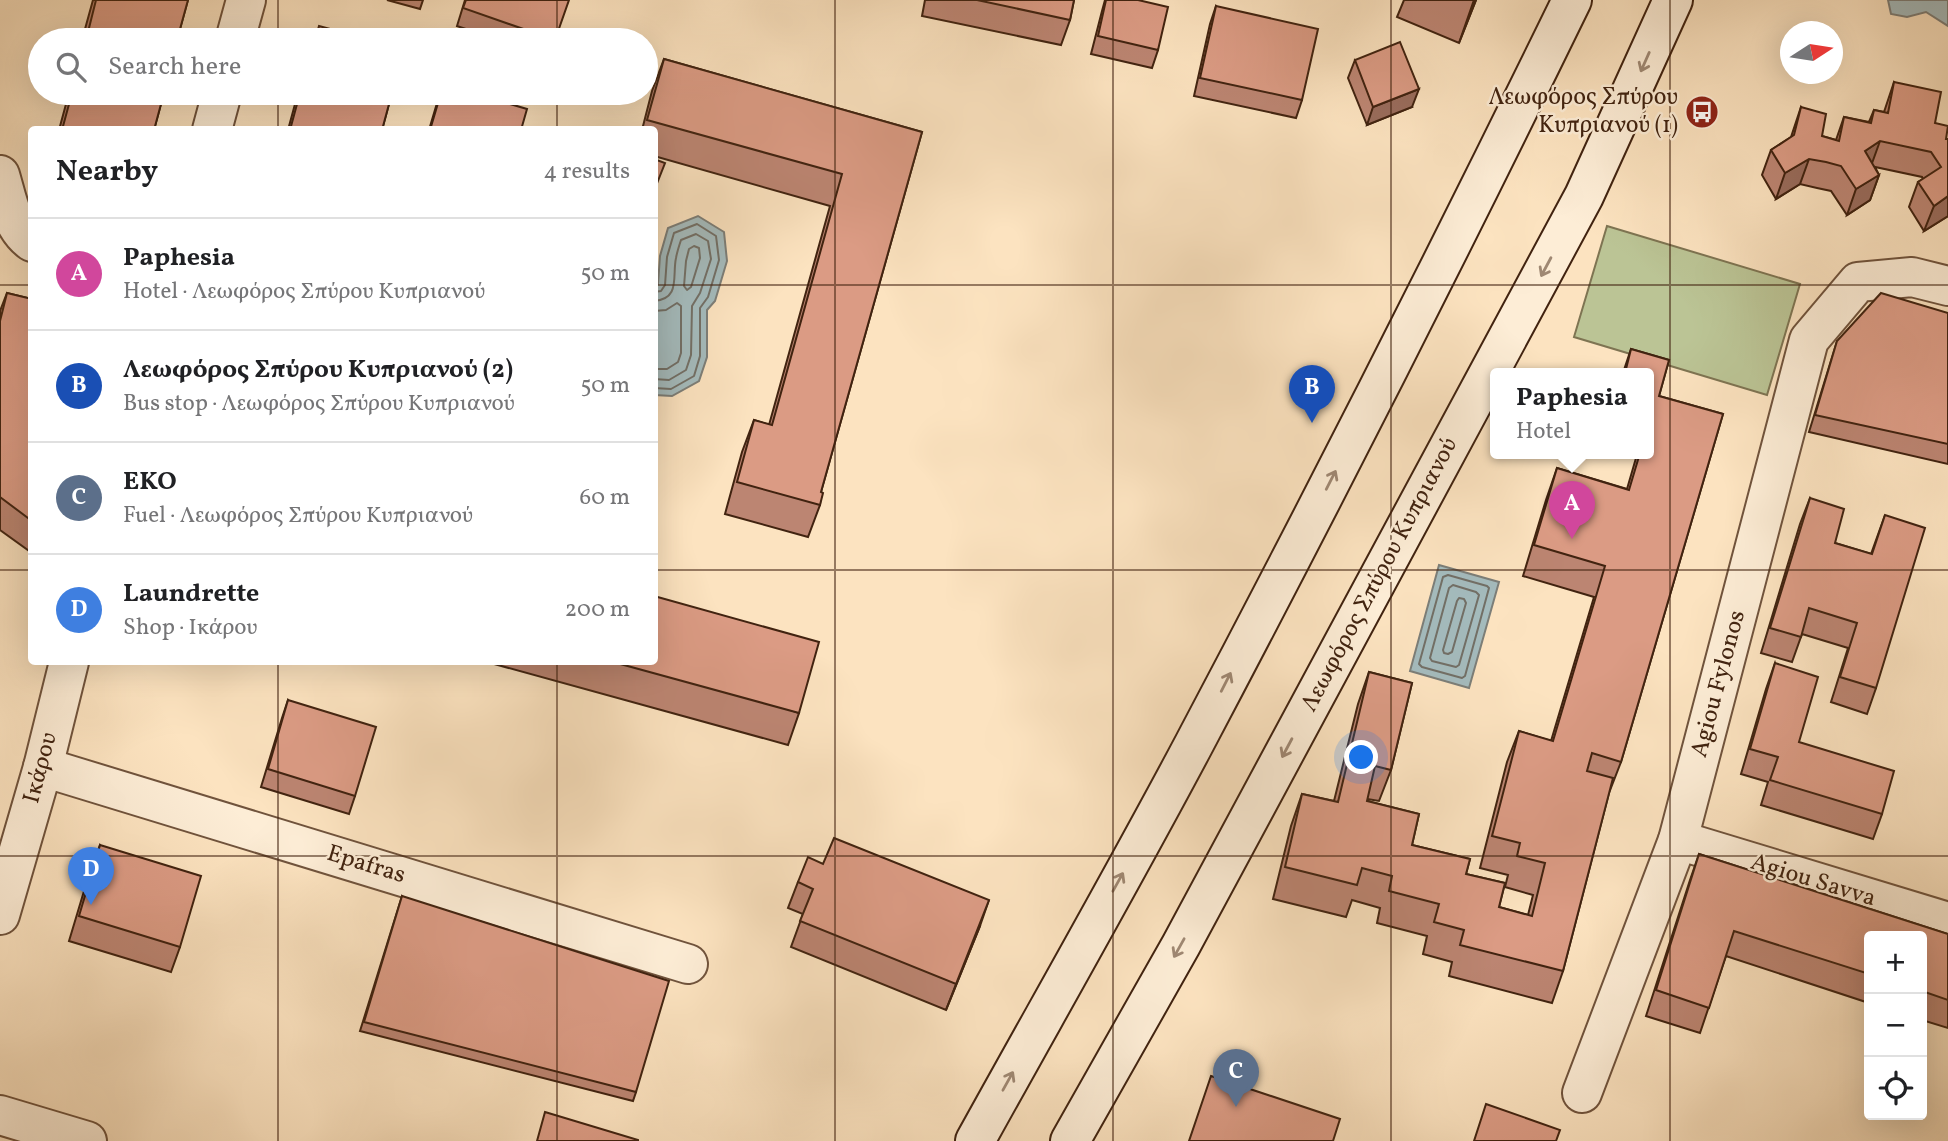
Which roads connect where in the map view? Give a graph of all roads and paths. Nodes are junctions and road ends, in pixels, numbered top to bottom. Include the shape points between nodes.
1 (246, 0) edge
2 (1572, 0) edge
3 (1673, 0) edge
4 (238, 28) edge
5 (219, 105) edge
6 (213, 126) edge
7 (0, 175) edge
8 (28, 239) edge
9 (1948, 286) edge
10 (1492, 368) edge
11 (1490, 371) edge
12 (68, 665) edge
13 (43, 766) junction
14 (1678, 840) junction
15 (0, 915) edge
16 (1948, 922) edge
17 (688, 964) dead end
18 (1582, 1093) dead end
19 (0, 1115) edge
20 (87, 1141) edge
21 (975, 1141) edge
22 (1070, 1141) edge

1 - 4 main road
21 -> 2 main road via 1192,747
3 -> 10 main road, Λεωφόρος Σπύρου Κυπριανού via 1584,197
5 - 6 main road
7 - 8 main road via 16,225
9 - 14 main road, Agiou Fylonos via 1912,277 1858,282 1809,340
11 -> 22 main road, Λεωφόρος Σπύρου Κυπριανού via 1181,945
12 - 13 main road, Ικάρου
13 - 15 main road, Ικάρου
13 - 17 main road, Epafras
14 - 16 main road, Agiou Savva
14 - 18 main road, Agiou Fylonos
19 - 20 main road

